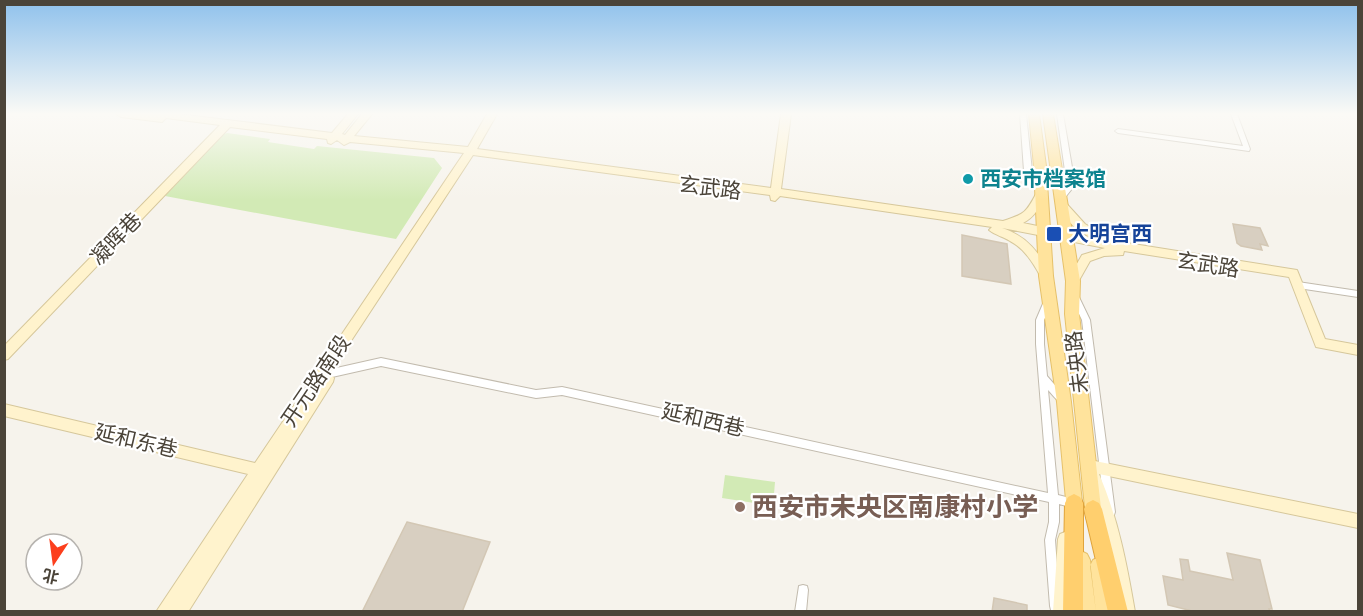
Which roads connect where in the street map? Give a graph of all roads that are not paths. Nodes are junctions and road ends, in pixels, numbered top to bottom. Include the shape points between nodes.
1 (209, 143) edge
2 (363, 143) edge
3 (478, 143) edge
4 (782, 143) edge
5 (1026, 143) edge
6 (1037, 143) edge
7 (1052, 143) edge
8 (1064, 143) edge
9 (1202, 143) edge
10 (1245, 143) edge
11 (471, 155) junction
12 (1040, 192) junction
13 (775, 195) junction
14 (1060, 201) junction
15 (991, 226) junction
16 (1045, 234) junction
17 (1066, 239) junction
18 (1123, 249) junction
19 (1046, 276) junction
20 (1296, 279) junction
21 (1073, 287) junction
22 (1359, 294) edge
23 (1049, 297) junction
24 (1359, 350) edge
25 (4, 355) edge
26 (332, 373) junction
27 (1043, 376) junction
28 (1096, 399) junction
29 (1064, 402) junction
30 (4, 410) edge
31 (1084, 415) junction
32 (1096, 469) junction
33 (262, 471) junction
34 (1071, 472) joint
35 (1065, 501) junction
36 (1093, 509) joint
37 (1359, 521) edge
38 (803, 590) dead end
39 (1070, 610) edge
40 (1117, 610) edge
41 (164, 612) edge
42 (179, 612) edge
43 (800, 612) edge

1 - 25 street, 凝晖巷
2 - 11 street, 玄武路
3 - 11 street
4 - 13 street
5 - 12 street via 1028,171
6 - 12 main road, 未央路
7 - 14 main road, 未央路
8 - 14 street via 1071,185
9 - 10 street via 1247,149
11 - 13 street, 玄武路
11 - 26 street, 开元路南段
11 - 33 street, 开元路南段
12 - 15 street via 1032,212 1019,221
12 - 16 main road, 未央路
13 - 15 street, 玄武路
14 - 17 main road, 未央路
14 - 18 street via 1076,223
15 - 16 street, 玄武路
15 - 19 street via 1022,241
16 - 17 street, 玄武路
16 - 19 main road, 未央路
17 - 18 street, 玄武路
17 - 21 main road, 未央路
18 - 20 street, 玄武路
18 - 21 street via 1086,258
19 - 23 main road, 未央路
20 - 22 street
20 - 24 street via 1320,343
21 - 28 street via 1086,320
21 - 31 main road, 未央路 via 1072,314
23 - 27 street via 1040,320
23 - 29 main road, 未央路
26 - 33 street, 开元路南段
26 - 35 street, 延和西巷 via 381,362 536,394 562,391
27 - 29 street
27 - 35 street
28 - 31 street
28 - 32 street
29 - 34 main road, 未央路
30 - 33 street, 延和东巷
31 - 32 main road, 未央路
32 - 36 main road, 未央路
32 - 37 street
32 - 40 street via 1120,563
33 - 41 street, 开元路南段
33 - 42 street, 开元路南段
34 - 35 street
35 - 39 highway
36 - 40 highway
38 - 43 street

